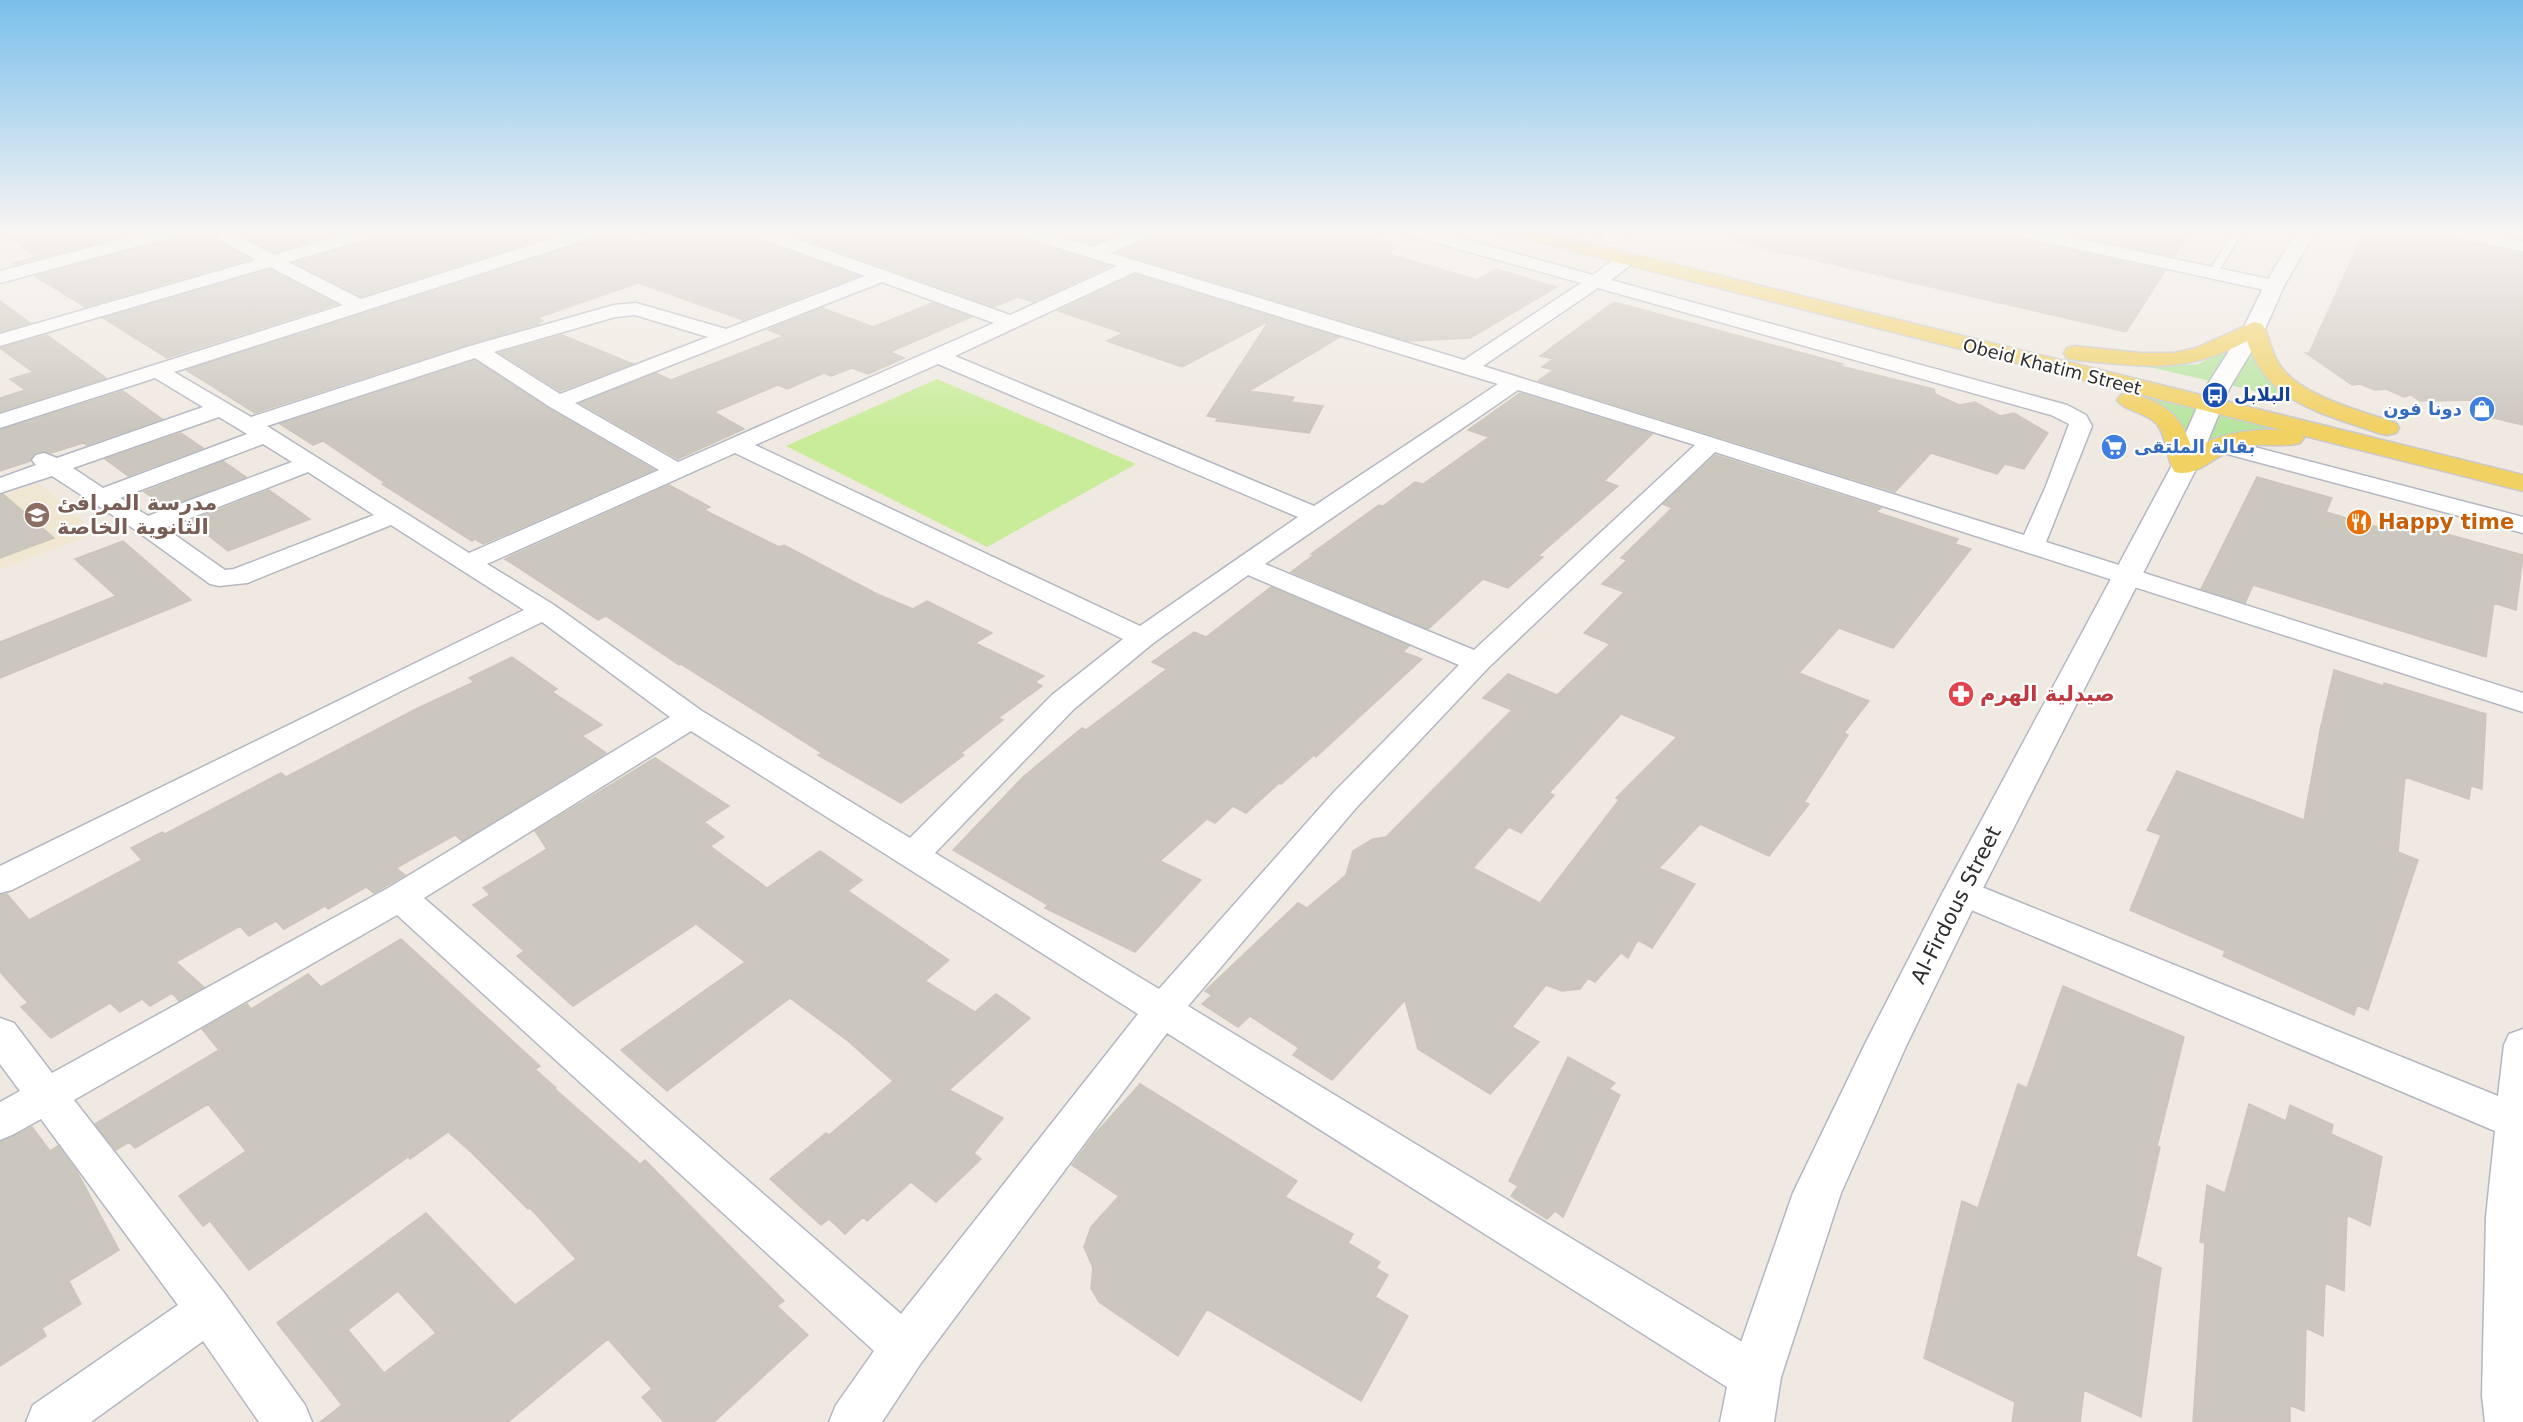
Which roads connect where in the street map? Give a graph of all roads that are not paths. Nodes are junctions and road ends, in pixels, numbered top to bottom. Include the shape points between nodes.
1 (150, 296) edge
2 (339, 296) edge
3 (388, 296) edge
4 (829, 296) edge
5 (940, 296) edge
6 (1067, 296) edge
7 (1231, 296) edge
8 (1572, 296) edge
9 (1654, 296) edge
10 (1773, 296) edge
11 (1857, 296) edge
12 (2269, 296) edge
13 (358, 306) junction
14 (1012, 322) junction
15 (2254, 329) junction
16 (727, 336) junction
17 (0, 340) edge
18 (477, 350) junction
19 (1986, 350) junction
20 (2075, 353) junction
21 (938, 356) junction
22 (1466, 368) junction
23 (157, 370) junction
24 (1515, 383) junction
25 (2215, 397) junction
26 (558, 402) junction
27 (0, 421) edge
28 (245, 423) junction
29 (2383, 438) junction
30 (1711, 443) junction
31 (736, 445) junction
32 (2220, 445) junction
33 (2523, 461) edge
34 (49, 464) junction
35 (308, 464) junction
36 (2184, 467) junction
37 (677, 471) junction
38 (2523, 483) edge
39 (0, 486) edge
40 (101, 497) junction
41 (393, 516) junction
42 (1316, 516) junction
43 (2523, 525) edge
44 (146, 526) junction
45 (2031, 547) junction
46 (467, 563) junction
47 (1246, 565) junction
48 (2127, 578) junction
49 (543, 611) junction
50 (1142, 638) junction
51 (1478, 662) junction
52 (2523, 704) edge
53 (691, 718) junction
54 (913, 855) junction
55 (0, 881) edge
56 (1962, 892) junction
57 (400, 897) junction
58 (1163, 1010) junction
59 (0, 1034) edge
60 (2523, 1045) edge
61 (48, 1095) junction
62 (2515, 1121) junction
63 (0, 1122) edge
64 (2515, 1221) edge
65 (209, 1310) junction
66 (904, 1347) junction
67 (1755, 1377) junction
68 (50, 1422) edge
69 (288, 1422) edge
70 (853, 1422) edge
71 (1747, 1422) edge
72 (2509, 1422) edge

1 - 17 street
2 - 13 street
3 - 13 street
4 - 16 street
5 - 14 street
6 - 14 street
7 - 22 street
8 - 22 street
9 - 45 street via 2059,410 2078,420 2080,426 2058,486
10 - 19 main road, Obeid Khatim Street
11 - 20 main road, Obeid Khatim Street
12 - 15 street, Al-Firdous Street
13 - 23 street
14 - 21 street
15 - 20 main road via 2186,358
15 - 25 street, Al-Firdous Street
15 - 29 main road via 2266,362 2280,380
16 - 18 street via 626,309
16 - 26 street
18 - 26 street
18 - 28 street
19 - 25 main road, Obeid Khatim Street
19 - 36 main road via 2164,415 2173,427
20 - 25 main road, Obeid Khatim Street
21 - 31 street
21 - 42 street
22 - 24 street
23 - 27 street
23 - 28 street
24 - 30 street
24 - 42 street
25 - 29 main road, Obeid Khatim Street
25 - 36 street, Al-Firdous Street
26 - 37 street
28 - 34 street
28 - 35 street
28 - 40 street
29 - 32 main road via 2264,437
29 - 33 main road, Obeid Khatim Street
29 - 38 main road, Obeid Khatim Street
30 - 45 street
30 - 51 street
31 - 37 street
31 - 50 street
32 - 36 main road
32 - 43 street
34 - 39 street
34 - 40 street
35 - 41 street
35 - 44 street
36 - 48 street, Al-Firdous Street
37 - 46 street
40 - 44 street
41 - 44 street via 228,579 219,578
41 - 46 street
42 - 47 street
45 - 48 street
46 - 49 street
47 - 50 street
47 - 51 street
48 - 52 street
48 - 56 street, Al-Firdous Street
49 - 53 street
49 - 55 street
50 - 54 street via 1063,702
51 - 58 street via 1345,800
53 - 54 street
53 - 57 street
54 - 58 street
56 - 62 street
56 - 67 street, Al-Firdous Street via 1817,1193
57 - 61 street
57 - 66 street
58 - 66 street
58 - 67 street
59 - 61 street
60 - 62 street
61 - 63 street
61 - 65 street
62 - 64 street
64 - 72 street via 2506,1396
65 - 68 street
65 - 69 street
66 - 70 street
67 - 71 street, Al-Firdous Street

